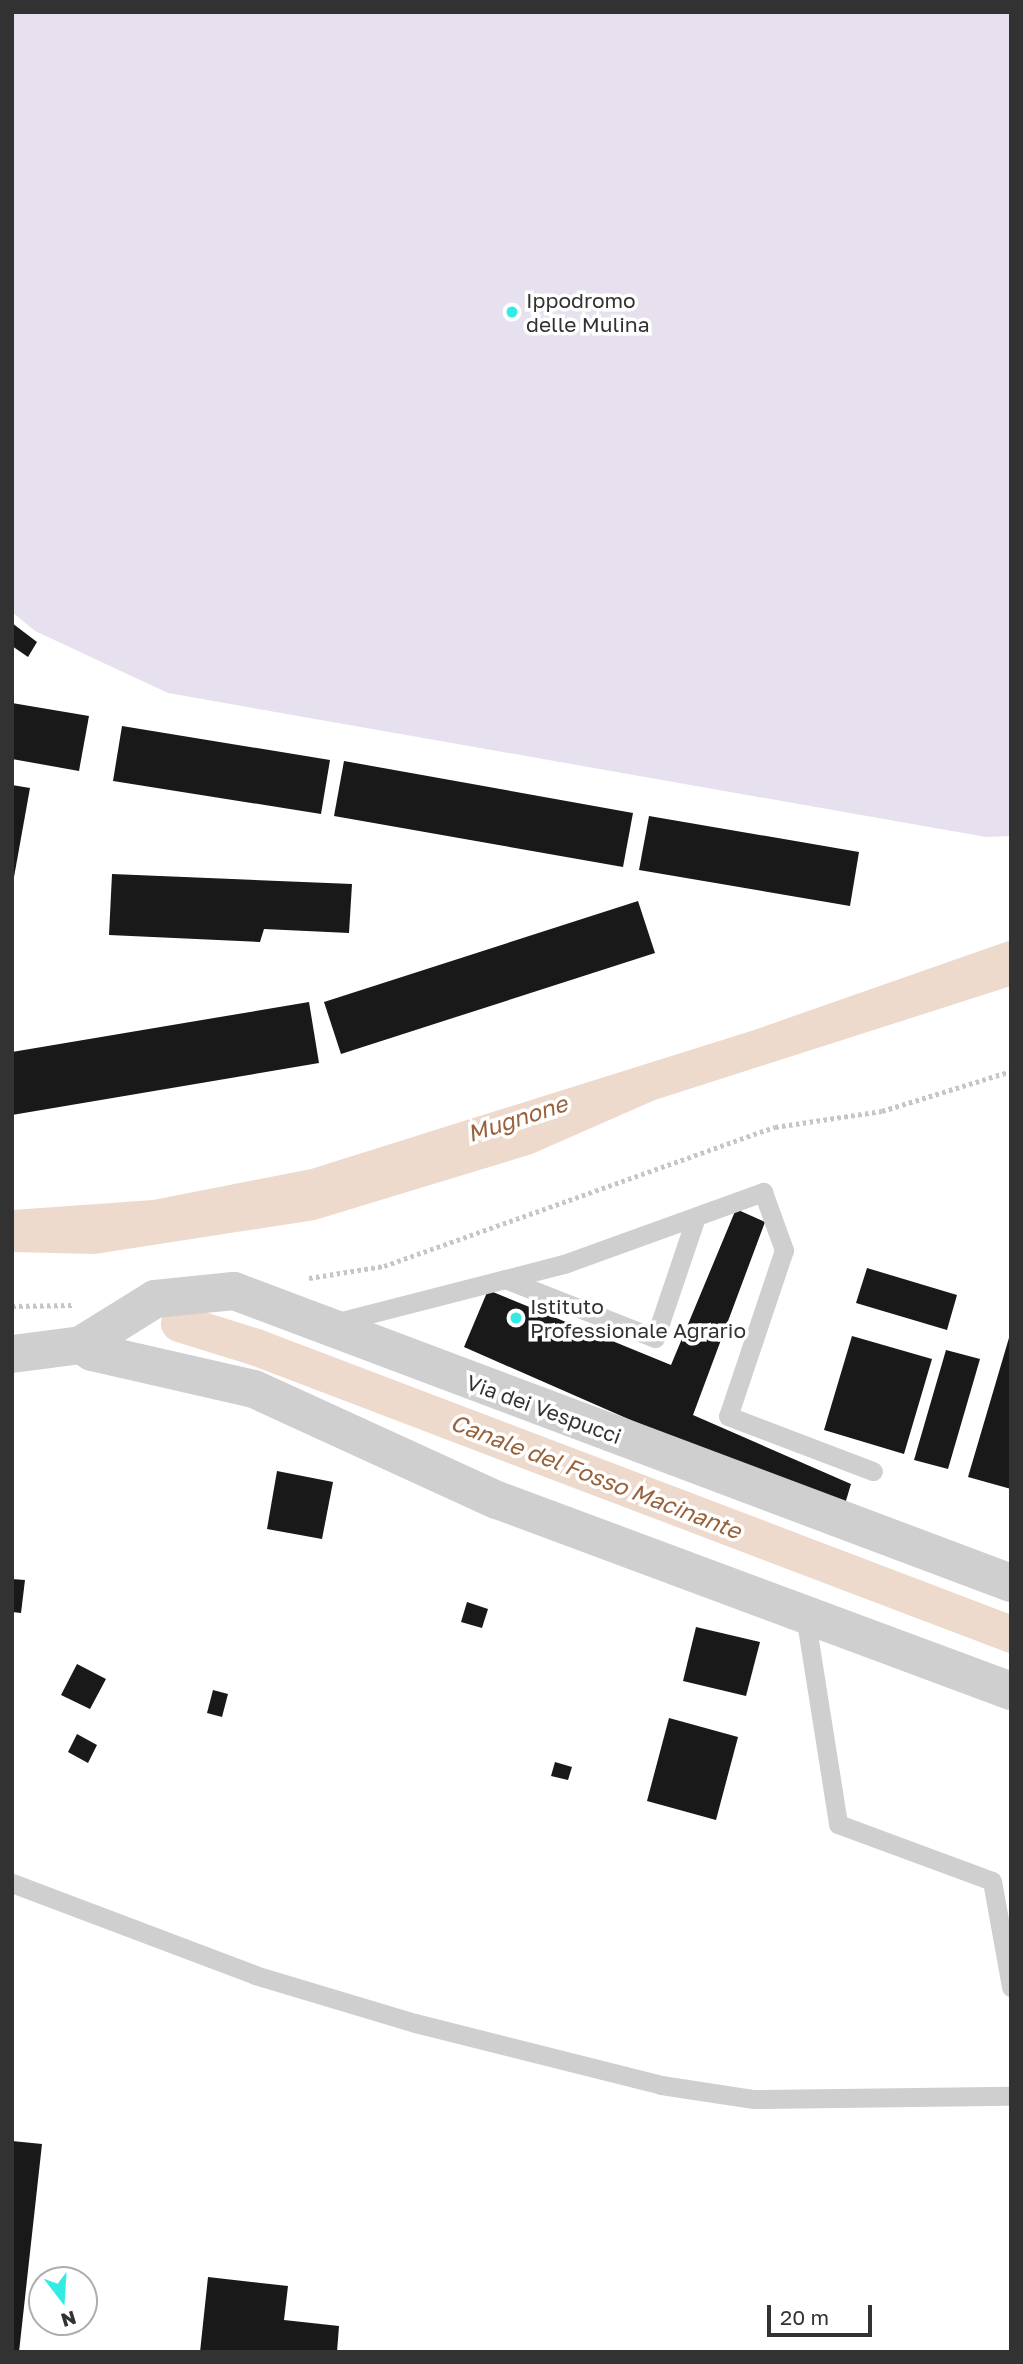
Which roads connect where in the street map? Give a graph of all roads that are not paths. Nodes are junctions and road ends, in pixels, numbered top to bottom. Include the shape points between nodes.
1 (696, 1217) junction
2 (505, 1279) junction
3 (323, 1326) junction
4 (81, 1345) junction
5 (12, 1354) edge
6 (873, 1471) dead end
7 (1011, 1583) edge
8 (805, 1615) junction
9 (1011, 1691) edge
10 (12, 1883) edge
11 (1011, 1987) edge
12 (1011, 2096) edge

1 - 2 lane via 564,1264
1 - 2 lane via 655,1338
1 - 6 lane via 764,1192 784,1250 728,1416
2 - 3 lane
3 - 4 street, Via dei Vespucci via 234,1291 155,1299
3 - 7 street, Via dei Vespucci
4 - 5 street, Via dei Vespucci
4 - 8 street, Via dei Vespucci via 92,1352 254,1389 497,1500
8 - 9 street, Via dei Vespucci
8 - 11 lane via 838,1824 992,1881
10 - 12 lane via 255,1975 415,2023 661,2085 754,2099

